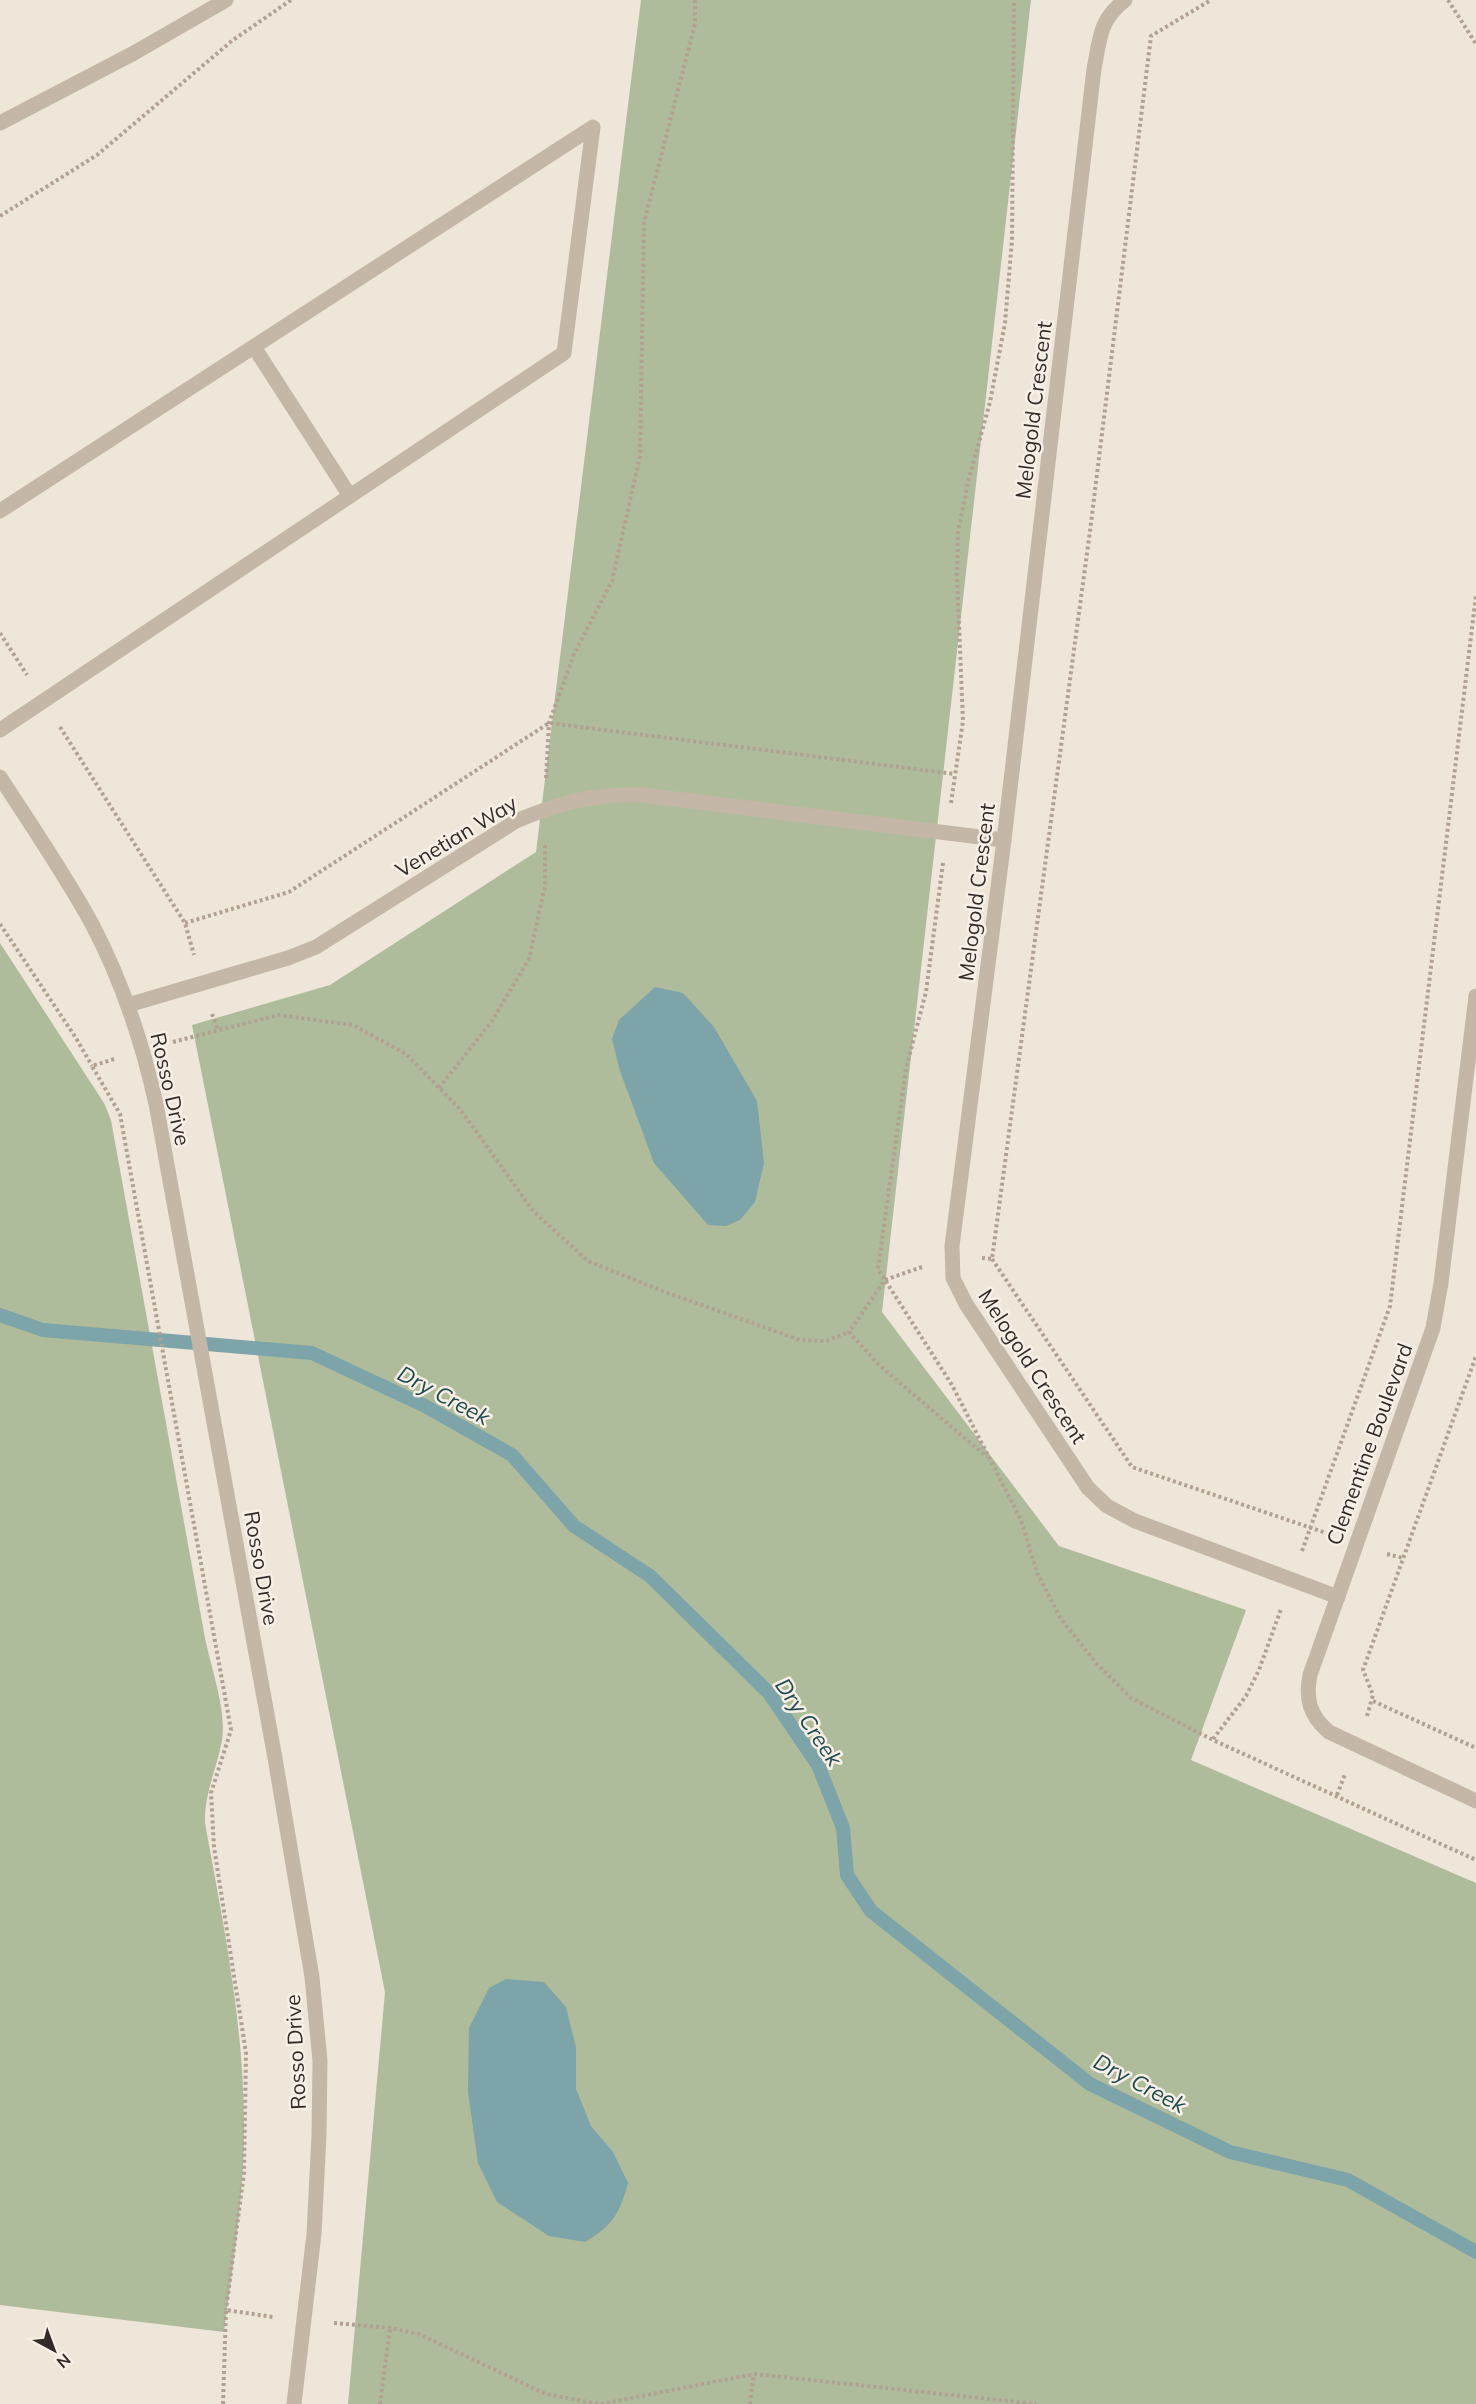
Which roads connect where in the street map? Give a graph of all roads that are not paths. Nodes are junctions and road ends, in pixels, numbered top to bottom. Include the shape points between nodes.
1 (226, 0) edge
2 (1125, 0) edge
3 (0, 123) edge
4 (254, 346) junction
5 (350, 496) junction
6 (0, 511) edge
7 (0, 730) edge
8 (0, 777) edge
9 (1004, 840) junction
10 (1476, 996) edge
11 (128, 1005) junction
12 (1338, 1597) junction
13 (1476, 1801) edge
14 (294, 2404) edge

1 - 3 street
2 - 9 street, Melogold Crescent via 1102,26 1094,69
4 - 5 street
4 - 5 street via 593,127 564,353
4 - 6 street
5 - 7 street
8 - 11 street, Rosso Drive via 92,925
9 - 11 street, Venetian Way via 643,795 578,799 516,821 316,947
9 - 12 street, Melogold Crescent via 952,1245 953,1278 966,1304 1088,1488 1107,1506 1134,1521
10 - 12 street, Clementine Boulevard via 1432,1328
11 - 14 street, Rosso Drive via 144,1050 164,1150 312,1977 320,2061 319,2135 314,2234
12 - 13 street, Clementine Boulevard via 1306,1690 1308,1703 1320,1724 1340,1739

